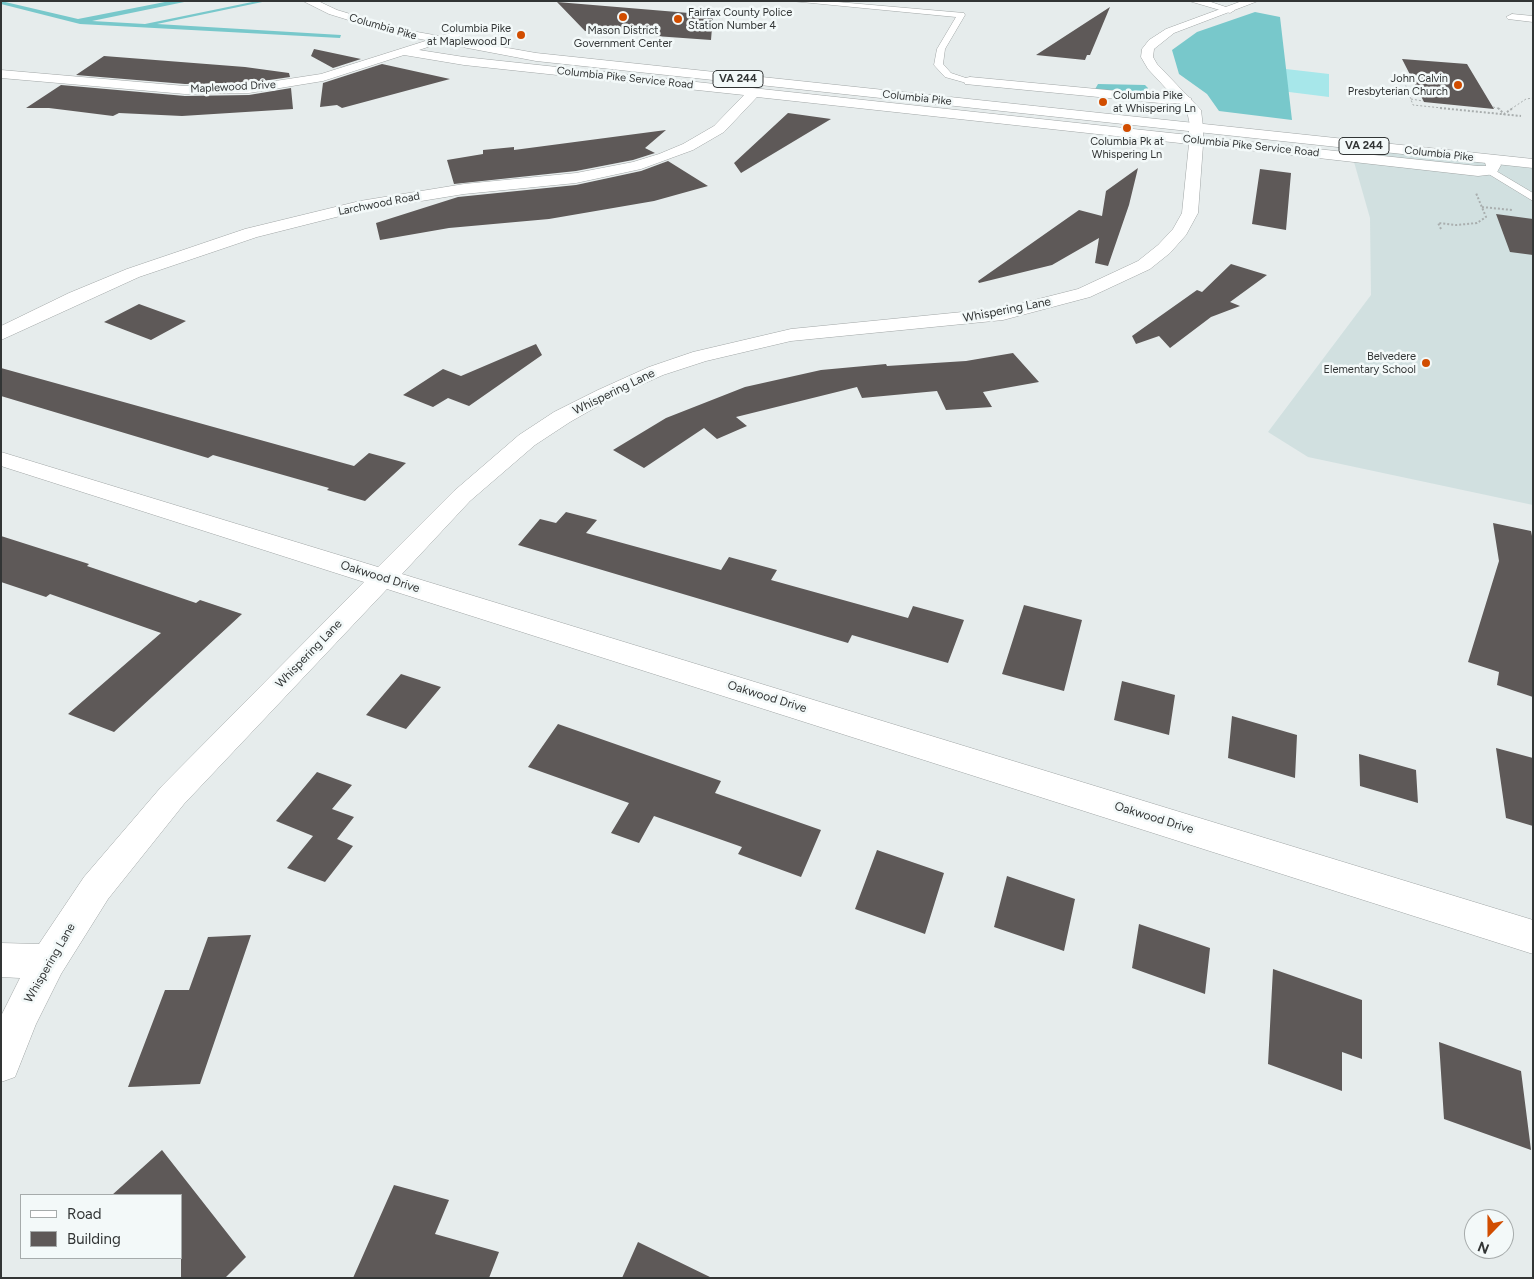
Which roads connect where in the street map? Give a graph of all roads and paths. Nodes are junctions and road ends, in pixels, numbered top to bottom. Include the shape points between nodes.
1 (308, 1) edge
2 (795, 1) edge
3 (1194, 1) edge
4 (1253, 1) edge
5 (352, 5) dead end
6 (1230, 10) junction
7 (1512, 17) dead end
8 (1533, 19) edge
9 (458, 34) junction
10 (436, 40) junction
11 (402, 51) junction
12 (1, 74) edge
13 (35, 77) junction
14 (1403, 78) dead end
15 (970, 81) joint
16 (14, 88) dead end
17 (754, 92) junction
18 (1533, 98) edge
19 (1185, 99) junction
20 (1411, 99) junction
21 (1423, 100) dead end
22 (1492, 107) dead end
23 (1504, 114) junction
24 (1521, 116) dead end
25 (1196, 128) junction
26 (1533, 151) edge
27 (1533, 164) edge
28 (1491, 165) junction
29 (1533, 198) edge
30 (1516, 211) dead end
31 (1441, 229) dead end
32 (1, 334) edge
33 (1, 459) edge
34 (382, 578) junction
35 (1533, 937) edge
36 (1, 960) edge
37 (48, 962) junction
38 (1, 1063) edge

1 - 10 street, Columbia Pike / VA 244 via 375,26
2 - 15 lane via 961,15 942,49 938,65 948,75
3 - 6 street
4 - 6 street
5 - 9 street, Columbia Pike / VA 244
6 - 19 street via 1170,31 1152,42 1148,49 1147,57 1152,66
7 - 8 street
9 - 10 street, Maplewood Drive
9 - 25 street, Columbia Pike / VA 244
10 - 11 street, Maplewood Drive
10 - 25 street, Columbia Pike / VA 244 via 586,63
11 - 13 street, Maplewood Drive via 323,77 249,89 185,90
11 - 17 street, Columbia Pike Service Road via 464,61
12 - 13 street, Maplewood Drive
13 - 16 street
14 - 20 path
15 - 19 street
17 - 25 street, Columbia Pike Service Road
17 - 32 street, Larchwood Road via 719,129 664,157 576,178 422,195 307,218 132,273
18 - 23 path via 1526,99
19 - 25 street via 1191,105
20 - 21 path
20 - 23 path via 1413,105
22 - 23 path via 1500,108
23 - 24 path
25 - 26 street, Columbia Pike / VA 244
25 - 28 street, Columbia Pike / VA 244
25 - 34 street, Whispering Lane via 1194,196 1190,213 1180,231 1144,265 1076,295 1003,314 790,335 718,351 656,371 562,417 527,440 462,496
27 - 28 street, Columbia Pike / VA 244
28 - 29 lane
30 - 31 path via 1482,207 1486,217 1477,222 1438,223
33 - 34 street, Oakwood Drive
34 - 35 street, Oakwood Drive
34 - 37 street, Whispering Lane via 173,795 96,888
36 - 37 street
37 - 38 street, Whispering Lane via 21,1014

